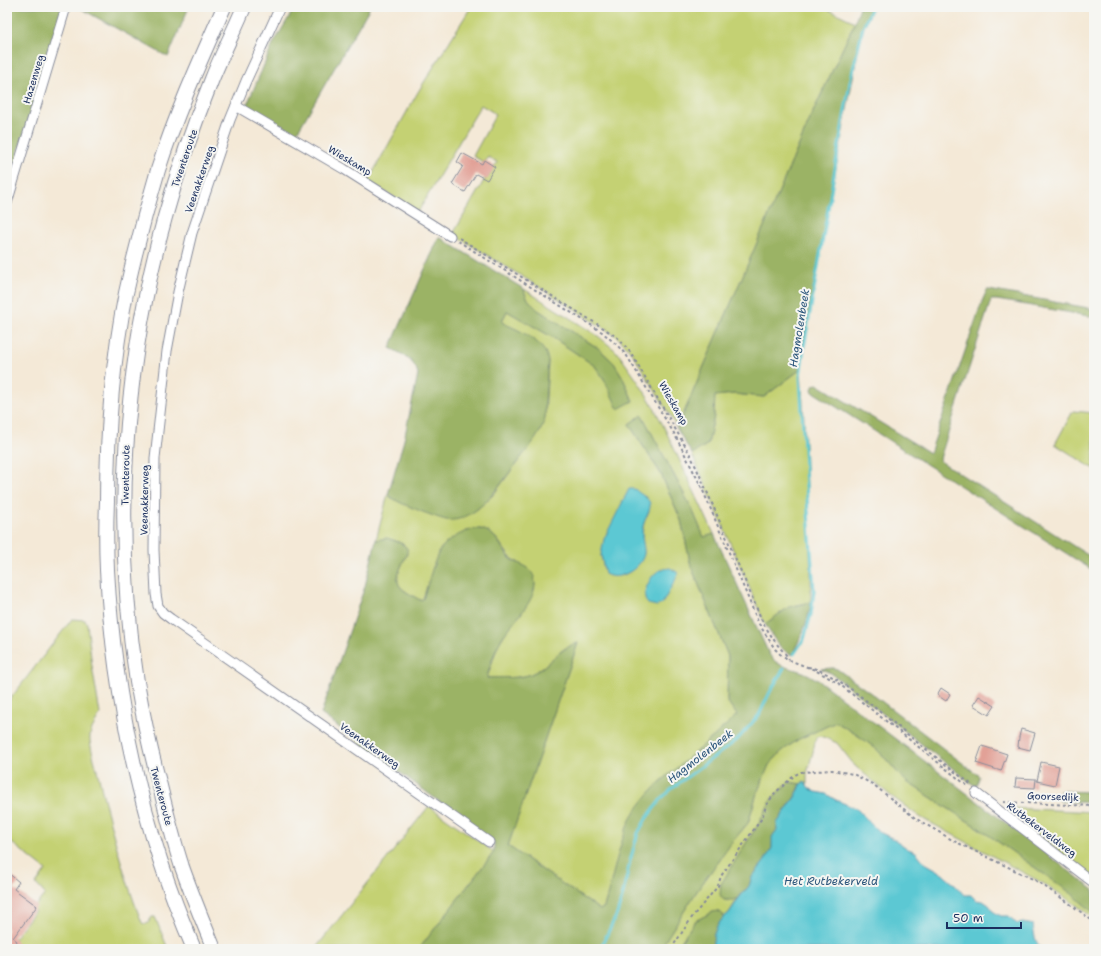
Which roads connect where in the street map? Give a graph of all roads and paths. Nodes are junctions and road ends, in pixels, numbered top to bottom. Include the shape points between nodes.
1 (66, 7) edge
2 (224, 7) edge
3 (244, 7) edge
4 (280, 7) edge
5 (236, 106) junction
6 (7, 203) edge
7 (450, 236) junction
8 (789, 660) junction
9 (801, 665) junction
10 (976, 793) junction
11 (988, 801) junction
12 (1094, 806) edge
13 (489, 842) dead end
14 (1094, 883) edge
15 (1094, 922) edge
16 (194, 949) edge
17 (214, 949) edge
18 (670, 949) edge

1 - 6 street, Hazenweg
2 - 16 highway, Twenteroute via 177,119 158,171 141,233 119,336 112,386 107,464 107,568 121,695 135,769 150,823 166,876
3 - 17 highway, Twenteroute via 213,77 164,218 136,346 126,439 125,567 137,682 167,818
4 - 5 street, Veenakkerweg
5 - 7 street, Wieskamp via 344,169
5 - 13 street, Veenakkerweg via 192,234 167,350 155,458 154,550 158,606 171,619
7 - 8 path, Wieskamp via 602,332 627,356 675,435 701,486 759,624 775,649
7 - 8 path, Wieskamp via 458,238 605,329 618,338 631,353 691,456 763,623
8 - 9 path, Wieskamp
9 - 10 path, Wieskamp via 838,683
9 - 10 path, Wieskamp via 815,668 836,679 865,700 973,786
10 - 11 street, Rutbekerveldweg
11 - 12 path, Goorsedijk
11 - 14 street, Rutbekerveldweg
15 - 18 path via 1035,880 954,841 915,818 874,786 853,774 832,770 801,772 774,794 762,818 721,876 718,886

